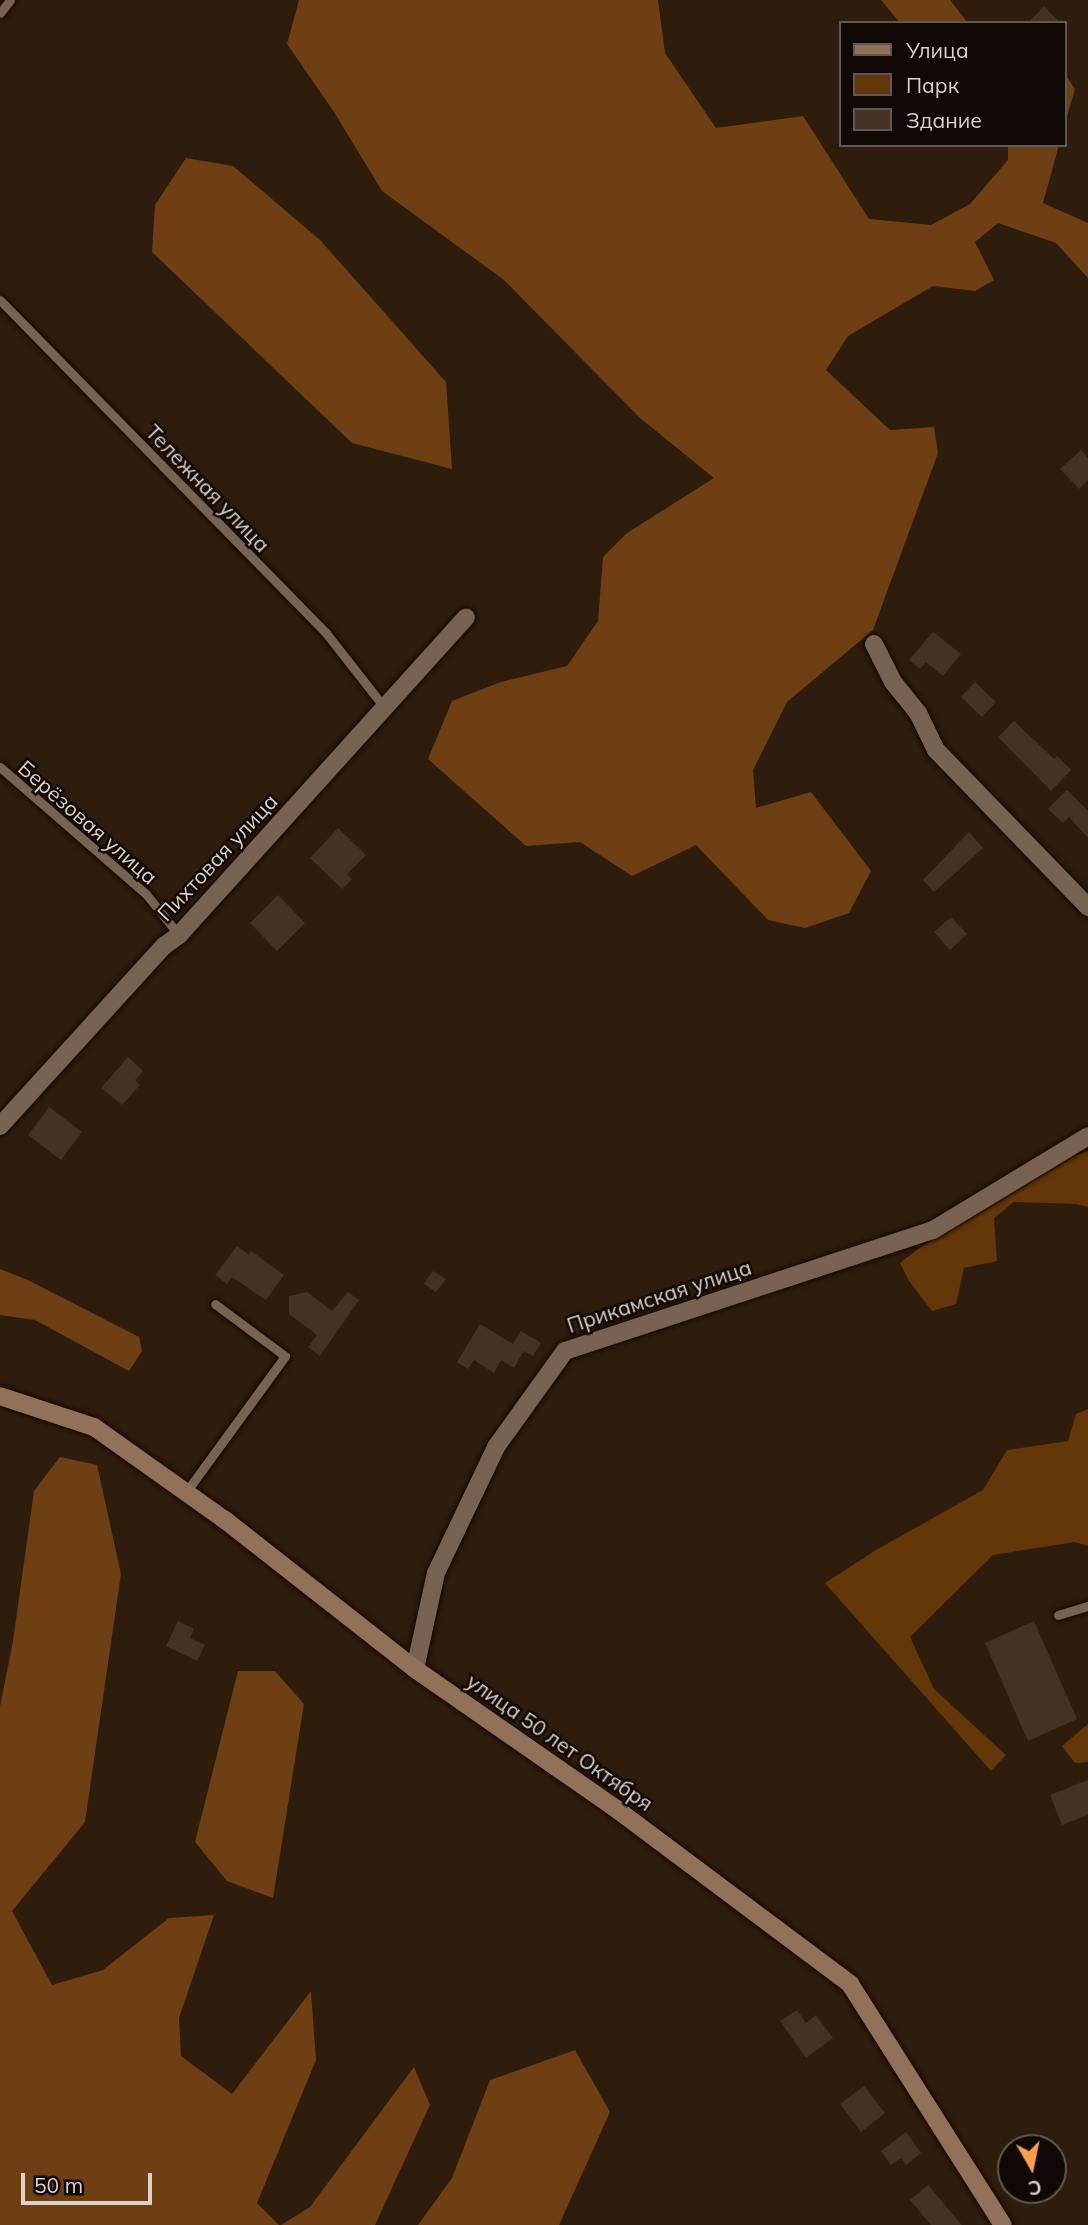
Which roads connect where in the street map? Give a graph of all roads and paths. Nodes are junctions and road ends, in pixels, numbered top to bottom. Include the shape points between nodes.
1 (10, 0) edge
2 (0, 13) edge
3 (0, 300) edge
4 (466, 617) dead end
5 (874, 644) dead end
6 (384, 708) junction
7 (0, 768) edge
8 (1088, 907) edge
9 (179, 935) junction
10 (0, 1126) edge
11 (1088, 1136) edge
12 (215, 1304) dead end
13 (0, 1396) edge
14 (186, 1492) junction
15 (1088, 1606) edge
16 (1058, 1615) dead end
17 (415, 1669) junction
18 (998, 2223) edge

1 - 2 lane
3 - 6 lane, Тележная улица via 326,633
4 - 6 street, Пихтовая улица
5 - 8 street via 892,682 918,713 936,750
6 - 9 street, Пихтовая улица
7 - 9 lane, Берёзовая улица via 146,894
9 - 10 street, Пихтовая улица
11 - 17 street, Прикамская улица via 933,1230 565,1351 496,1447 436,1573
12 - 14 lane via 285,1356
13 - 14 main road, улица 50 лет Октября via 94,1427
14 - 17 main road, улица 50 лет Октября
15 - 16 lane
17 - 18 main road, улица 50 лет Октября via 615,1808 850,1984

